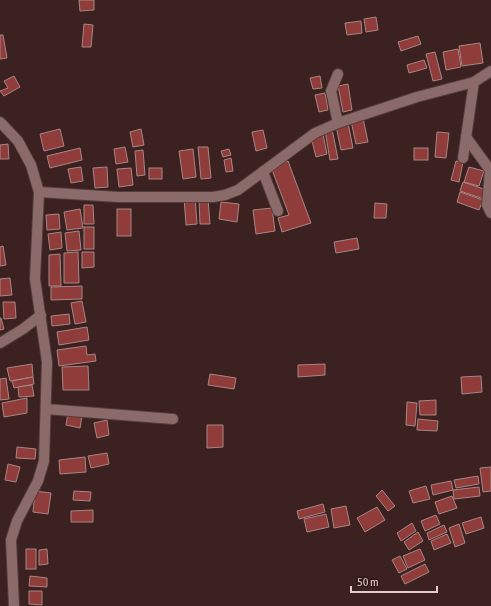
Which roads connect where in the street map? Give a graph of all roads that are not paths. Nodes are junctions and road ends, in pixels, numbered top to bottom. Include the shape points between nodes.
1 (491, 71) edge
2 (338, 74) dead end
3 (474, 82) junction
4 (0, 122) edge
5 (338, 122) junction
6 (466, 138) junction
7 (463, 158) dead end
8 (263, 172) junction
9 (39, 192) junction
10 (278, 211) dead end
11 (491, 213) edge
12 (41, 315) junction
13 (0, 343) edge
14 (46, 409) junction
15 (173, 419) dead end
16 (14, 606) edge

1 - 3 street
2 - 5 street via 331,91
3 - 5 street
3 - 6 street
4 - 9 street via 18,141 31,165
5 - 8 street via 315,133
6 - 7 street
6 - 11 street via 490,170 487,205
8 - 9 street via 225,196 118,197
8 - 10 street
9 - 12 street via 35,279
12 - 13 street
12 - 14 street via 47,362
14 - 15 street
14 - 16 street via 44,460 38,481 17,521 11,540

